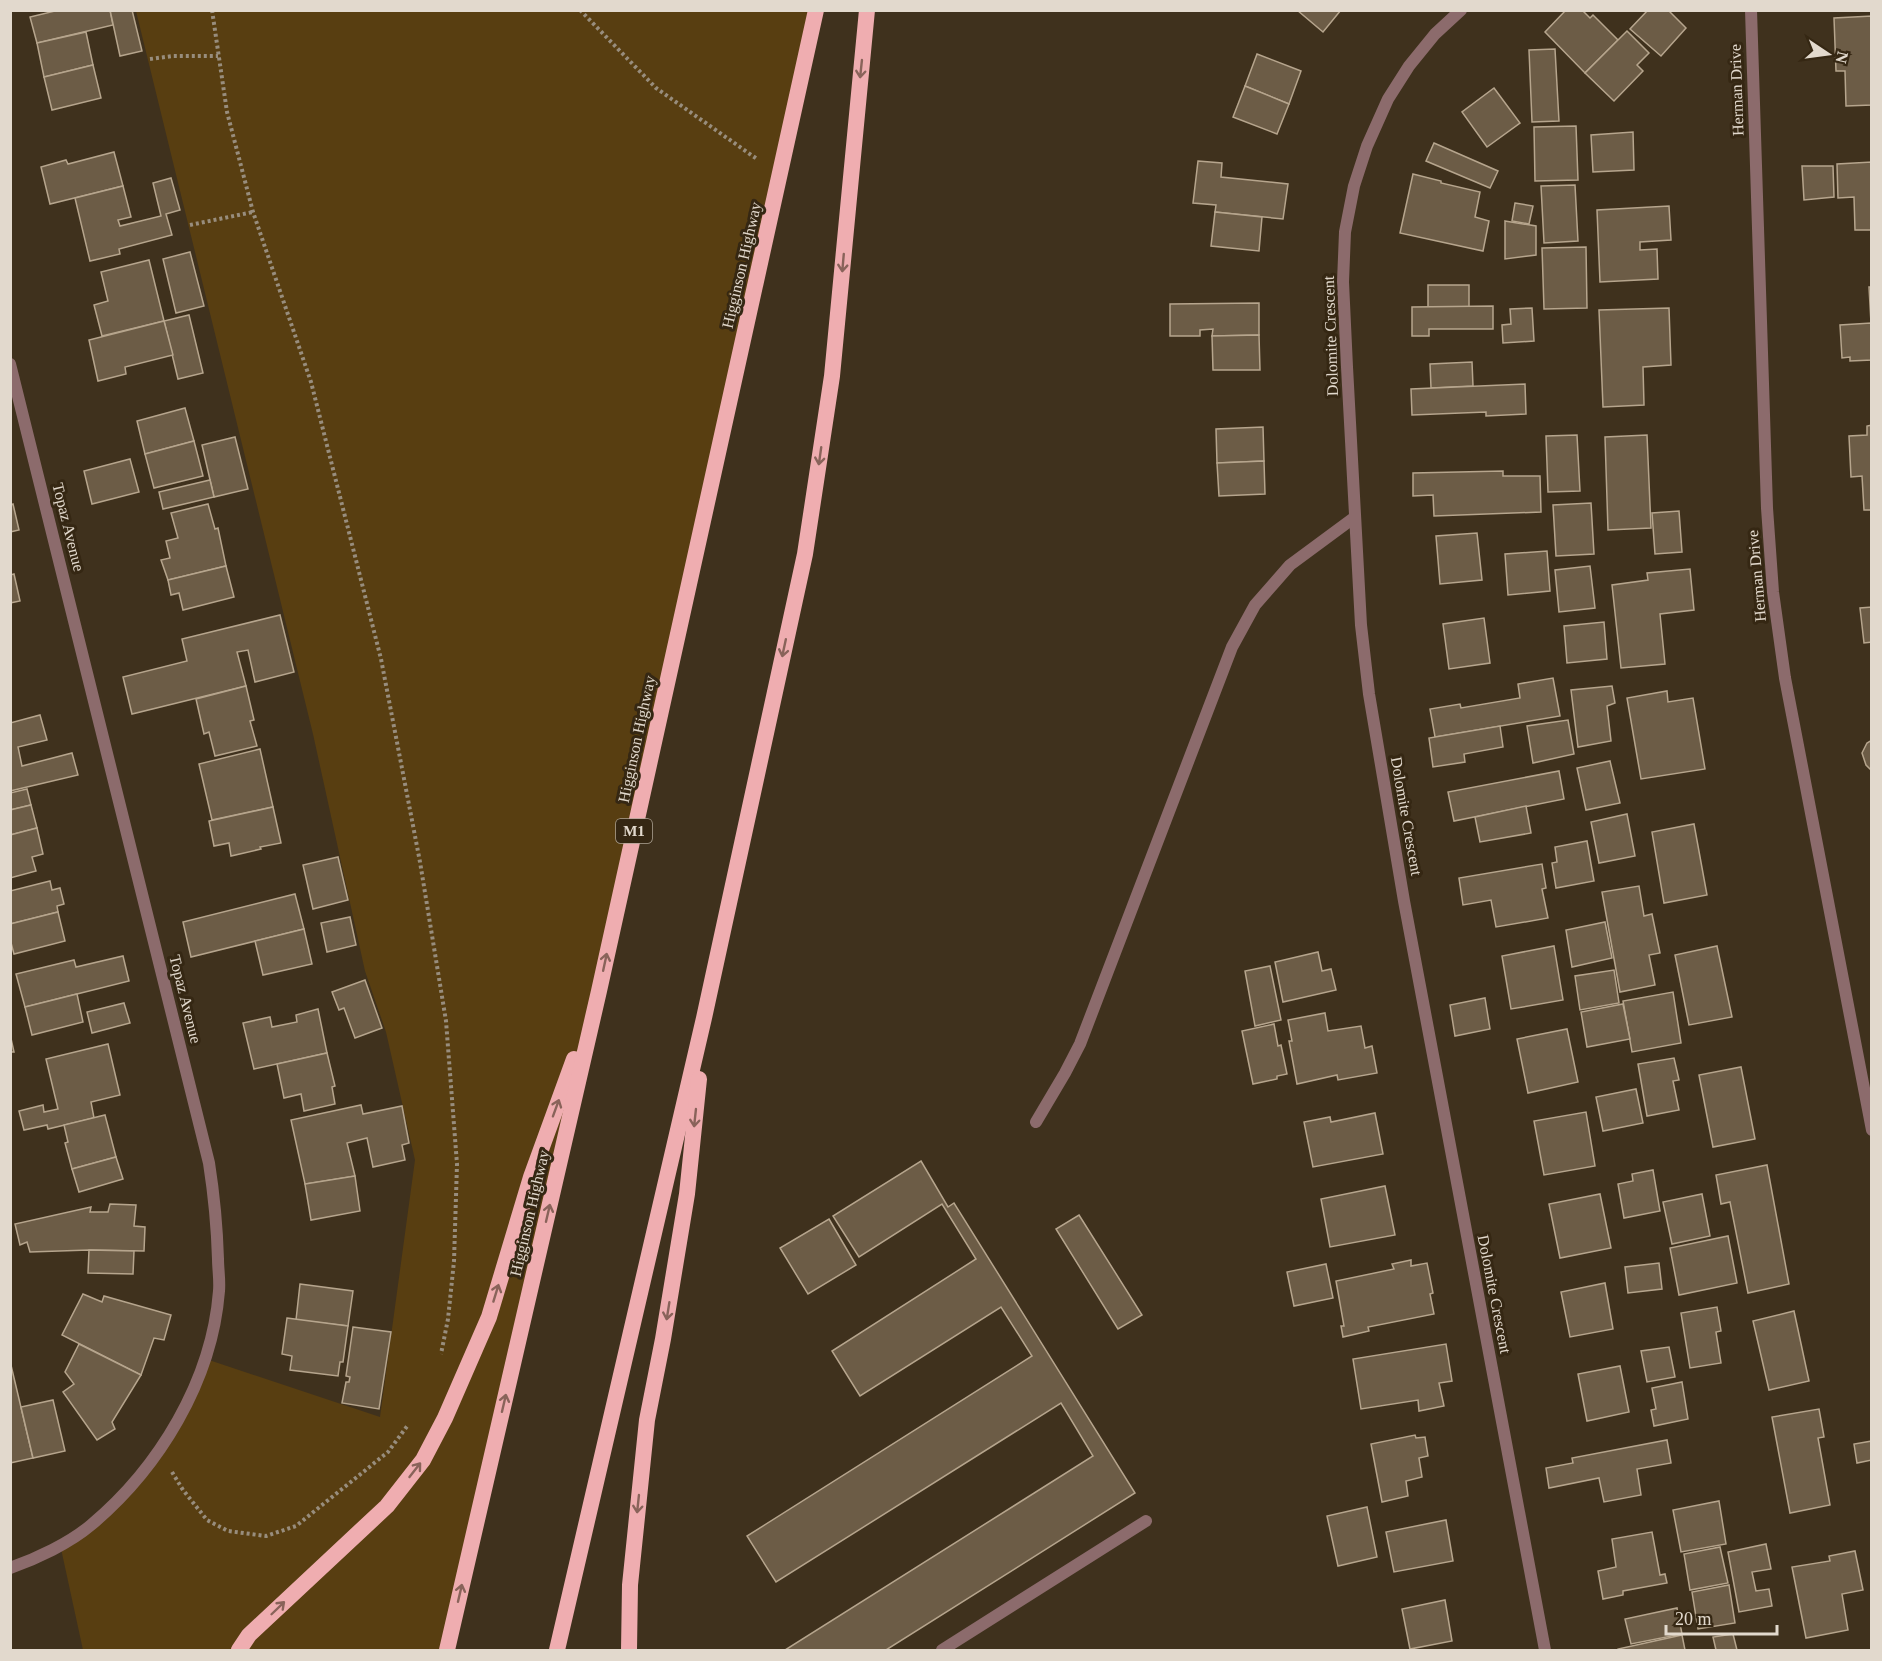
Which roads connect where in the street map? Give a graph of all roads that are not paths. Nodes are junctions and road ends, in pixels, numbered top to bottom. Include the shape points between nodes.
1 (816, 10) edge
2 (867, 10) edge
3 (1461, 10) edge
4 (1750, 10) edge
5 (10, 364) edge
6 (1355, 517) junction
7 (599, 991) junction
8 (704, 1018) junction
9 (1866, 1071) edge
10 (1036, 1122) dead end
11 (1872, 1130) edge
12 (1146, 1521) dead end
13 (10, 1568) edge
14 (239, 1650) edge
15 (447, 1650) edge
16 (557, 1650) edge
17 (628, 1650) edge
18 (942, 1650) edge
19 (1545, 1650) edge

7 -> 1 highway, Higginson Highway / M1
2 -> 8 highway via 832,375 809,531
3 - 6 street, Dolomite Crescent via 1435,34 1388,99 1354,186 1345,232 1343,282
4 - 9 street, Herman Drive via 1773,592 1785,678
5 - 13 street, Topaz Avenue via 209,1163 217,1215 219,1290 211,1340 188,1402 159,1451 122,1496 89,1527 37,1559
6 - 10 street via 1290,565 1255,605 1232,648 1080,1044
6 - 19 street, Dolomite Crescent via 1369,694
14 -> 7 highway via 249,1635 387,1506 423,1460 489,1317 531,1177
15 -> 7 highway, Higginson Highway / M1
8 - 16 highway
8 -> 17 highway via 687,1194 646,1420 630,1585
9 - 11 street, Herman Drive
12 - 18 street

